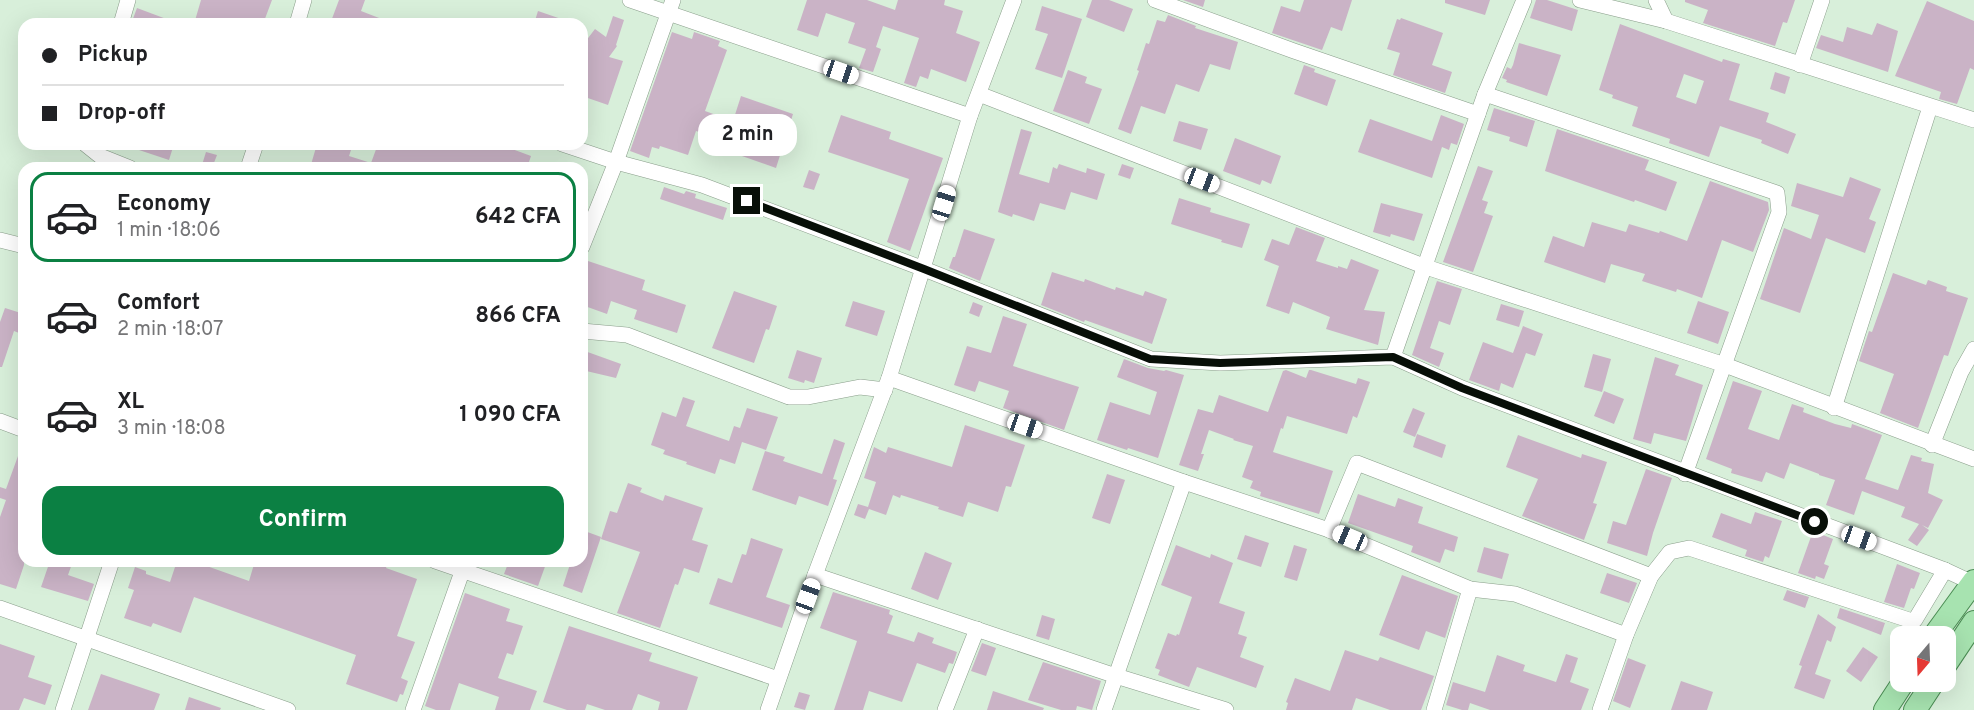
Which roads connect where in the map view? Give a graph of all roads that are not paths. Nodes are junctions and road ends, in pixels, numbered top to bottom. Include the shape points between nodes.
1 (128, 0) edge
2 (304, 0) edge
3 (630, 0) edge
4 (1014, 0) edge
5 (1155, 0) edge
6 (1524, 0) edge
7 (1580, 0) edge
8 (1656, 0) edge
9 (1822, 0) edge
10 (671, 7) edge
11 (123, 18) edge
12 (299, 18) edge
13 (1666, 21) junction
14 (1800, 65) junction
15 (979, 94) junction
16 (1485, 94) junction
17 (1930, 107) junction
18 (1478, 114) junction
19 (970, 116) junction
20 (1974, 120) edge
21 (92, 150) edge
22 (580, 150) edge
23 (115, 162) edge
24 (616, 162) junction
25 (588, 232) edge
26 (0, 240) edge
27 (18, 244) edge
28 (1426, 267) junction
29 (924, 269) junction
30 (588, 331) edge
31 (1974, 350) edge
32 (1393, 357) junction
33 (1725, 365) junction
34 (887, 384) junction
35 (1834, 408) junction
36 (0, 421) edge
37 (18, 428) edge
38 (1932, 445) junction
39 (1974, 459) edge
40 (1685, 474) junction
41 (1184, 482) junction
42 (1329, 530) junction
43 (110, 567) edge
44 (456, 567) edge
45 (463, 569) junction
46 (1945, 570) junction
47 (815, 575) junction
48 (1651, 576) junction
49 (1973, 582) edge
50 (1470, 589) junction
51 (0, 608) edge
52 (1974, 622) edge
53 (1941, 626) edge
54 (977, 629) junction
55 (1626, 635) junction
56 (88, 638) junction
57 (1956, 649) edge
58 (1116, 676) junction
59 (778, 679) junction
60 (1897, 692) edge
61 (1927, 692) edge
62 (249, 704) edge
63 (63, 710) edge
64 (288, 710) edge
65 (413, 710) edge
66 (768, 710) edge
67 (945, 710) edge
68 (1104, 710) edge
69 (1226, 710) edge
70 (1434, 710) edge
71 (1600, 710) edge
72 (1885, 710) edge
73 (1915, 710) edge

1 - 11 street
2 - 12 street
3 - 10 street
4 - 15 street
5 - 18 street
6 - 16 street
7 - 13 street
8 - 13 street
9 - 14 street
10 - 19 street
10 - 24 street
13 - 14 street
14 - 17 street
15 - 19 street
15 - 28 street
16 - 18 street
16 - 33 street via 1777,194 1779,212
17 - 20 street
17 - 35 street
18 - 28 street
19 - 29 street
21 - 23 street
22 - 24 street
24 - 25 street
24 - 29 street via 702,185
26 - 27 street
28 - 32 street
28 - 33 street
29 - 32 street via 1150,359 1220,363
29 - 34 street
30 - 34 street via 627,335 789,398
31 - 38 street
32 - 40 street via 1462,388
33 - 35 street
33 - 40 street
34 - 41 street
34 - 47 street
35 - 38 street
36 - 37 street
38 - 39 street
40 - 46 street
41 - 42 street
41 - 58 street
42 - 48 street via 1357,463
42 - 50 street
43 - 56 street
44 - 45 street
45 - 59 street
45 - 65 street
46 - 48 street via 1915,620 1689,548 1670,552
46 - 49 street
47 - 54 street
47 - 59 street
48 - 55 street
49 - 53 main road
50 - 55 street via 1515,594
50 - 70 street
51 - 56 street
52 - 57 main road
54 - 58 street
54 - 67 street
55 - 71 street
56 - 62 street
56 - 63 street
58 - 68 street
58 - 69 street
59 - 66 street
60 - 72 main road
61 - 73 main road
62 - 64 street

